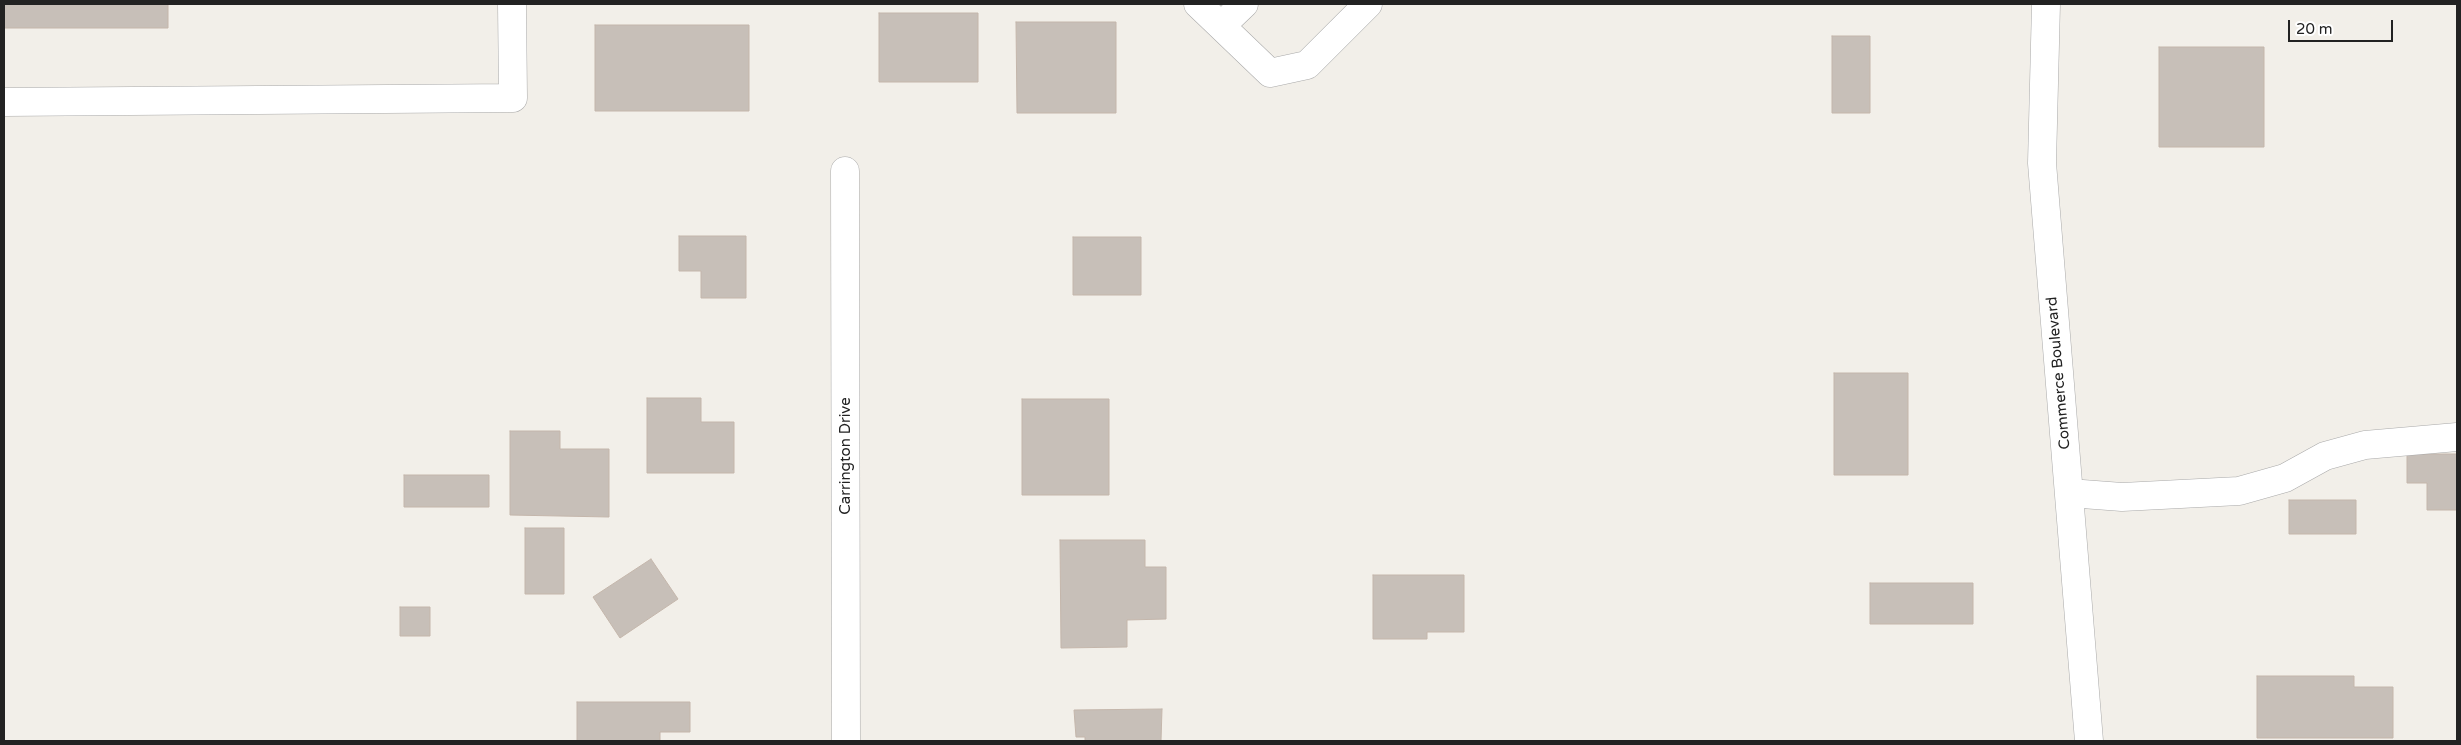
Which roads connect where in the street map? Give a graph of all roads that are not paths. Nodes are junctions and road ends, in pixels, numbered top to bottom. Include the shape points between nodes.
1 (512, 4) edge
2 (1198, 4) edge
3 (1244, 4) edge
4 (1368, 4) edge
5 (2046, 4) edge
6 (1221, 26) junction
7 (4, 102) edge
8 (845, 171) dead end
9 (2457, 437) edge
10 (2069, 493) junction
11 (846, 741) edge
12 (2089, 741) edge

1 - 7 street via 513,98
2 - 6 street
3 - 6 street
4 - 6 street via 1306,65 1270,74
5 - 10 street, Commerce Boulevard via 2042,163
8 - 11 street, Carrington Drive
9 - 10 street via 2365,445 2325,456 2285,478 2239,491 2122,498
10 - 12 street, Commerce Boulevard

